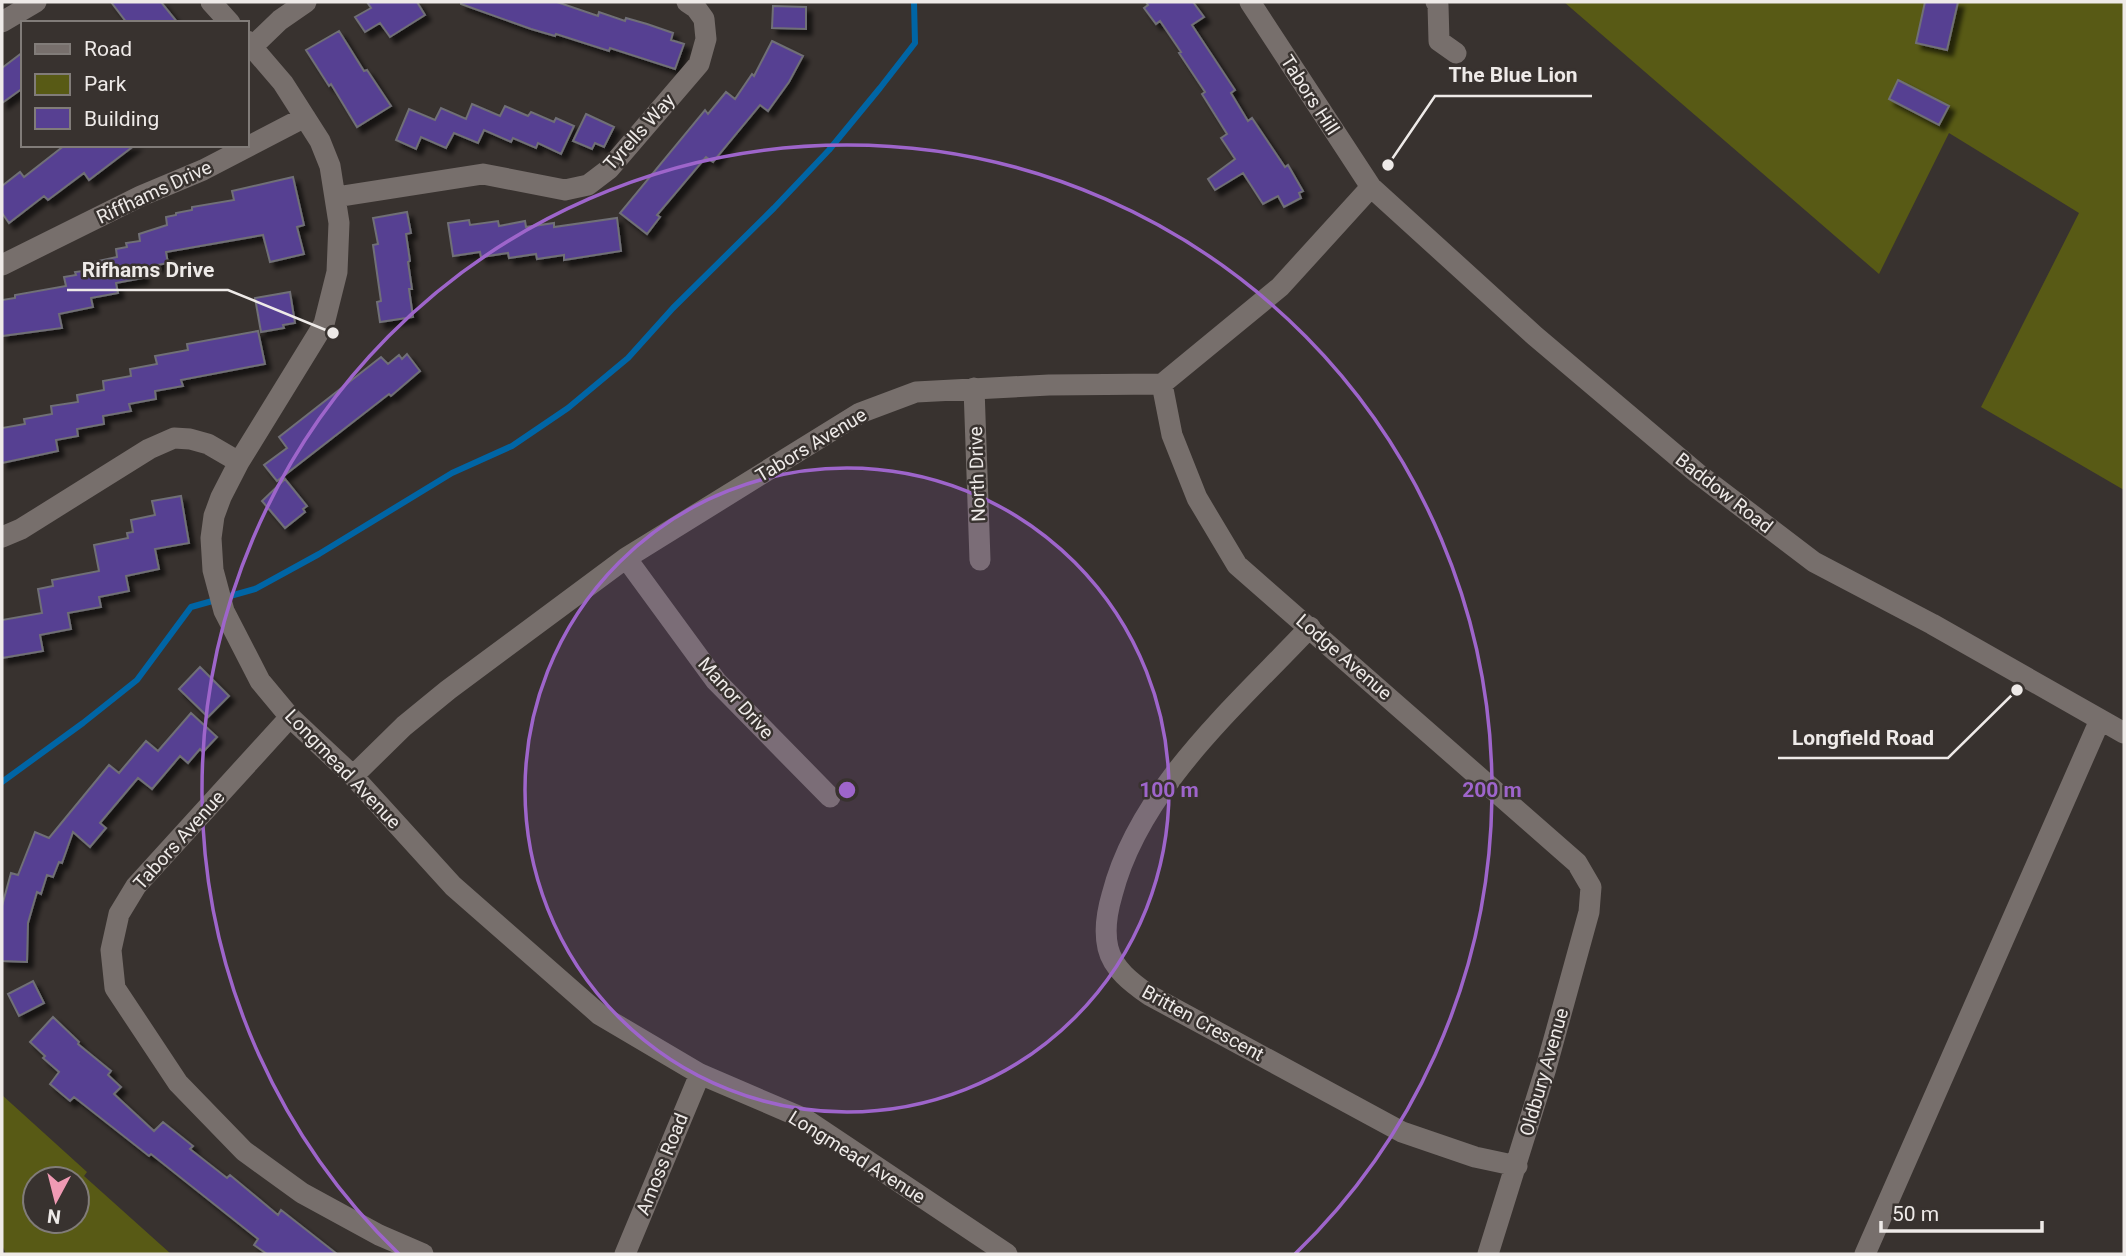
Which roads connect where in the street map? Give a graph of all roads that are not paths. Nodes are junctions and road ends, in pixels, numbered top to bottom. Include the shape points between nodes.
1 (36, 2) edge
2 (211, 2) edge
3 (306, 2) edge
4 (687, 2) edge
5 (1436, 2) edge
6 (1259, 4) edge
7 (228, 21) edge
8 (2, 22) edge
9 (249, 44) edge
10 (1456, 53) dead end
11 (305, 117) junction
12 (247, 147) edge
13 (248, 147) edge
14 (1371, 187) junction
15 (336, 197) junction
16 (2, 265) edge
17 (1162, 384) junction
18 (974, 388) junction
19 (239, 462) junction
20 (2, 537) edge
21 (626, 558) junction
22 (980, 560) dead end
23 (1310, 627) junction
24 (290, 717) junction
25 (2099, 720) junction
26 (2124, 733) edge
27 (353, 776) junction
28 (830, 797) dead end
29 (1591, 887) joint
30 (700, 1074) junction
31 (1517, 1166) junction
32 (422, 1254) edge
33 (625, 1254) edge
34 (1007, 1254) edge
35 (1488, 1254) edge
36 (1865, 1254) edge

1 - 8 street
2 - 7 street
3 - 9 street
4 - 15 street, Tyrells Way via 704,19 706,39 699,64 609,169 588,186 565,190 483,174
5 - 10 street via 1439,41
6 - 14 street, Tabors Hill via 1318,109
9 - 11 street, Longmead Avenue via 283,82
11 - 13 street, Riffhams Drive
11 - 15 street, Longmead Avenue via 330,166
12 - 16 street, Riffhams Drive
14 - 17 street via 1280,287
14 - 25 street, Baddow Road via 1697,474 1814,562
15 - 19 street, Longmead Avenue via 337,272 324,324
17 - 18 street, Tabors Avenue
17 - 23 street, Lodge Avenue via 1172,435 1197,498 1237,565
18 - 21 street, Tabors Avenue via 916,392 860,413
18 - 22 street, North Drive
19 - 20 street via 208,444 174,438
19 - 24 street, Longmead Avenue via 214,516 213,569 224,611 260,681
21 - 27 street, Tabors Avenue via 448,690
21 - 28 street, Manor Drive via 716,681
23 - 29 street, Lodge Avenue via 1577,863
23 - 31 street, Britten Crescent via 1198,746 1147,813 1115,882 1108,910 1108,950 1121,972 1149,995 1402,1132
24 - 27 street, Longmead Avenue
24 - 32 street, Tabors Avenue via 135,886 120,914 111,950 115,988 178,1083 244,1151 302,1193
25 - 26 street, Baddow Road
25 - 36 street
27 - 30 street, Longmead Avenue via 453,886 600,1015
29 - 31 street, Oldbury Avenue via 1582,940
30 - 33 street, Amoss Road
30 - 34 street, Longmead Avenue via 805,1119
31 - 35 street, Oldbury Avenue

